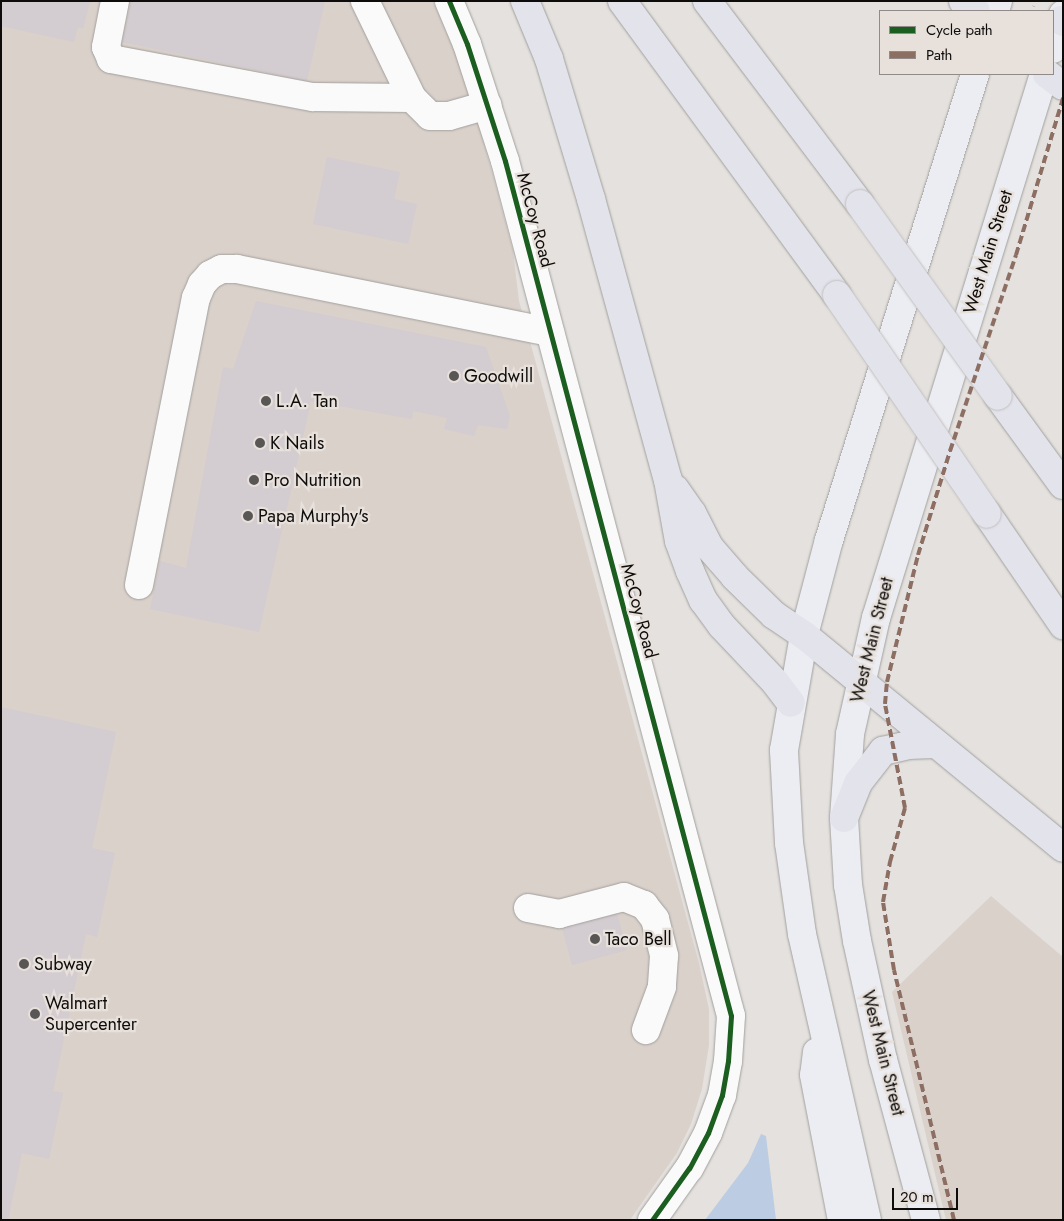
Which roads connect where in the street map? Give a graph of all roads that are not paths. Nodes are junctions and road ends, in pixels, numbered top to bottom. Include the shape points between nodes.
1 (115, 1) edge
2 (365, 1) edge
3 (449, 1) edge
4 (526, 1) edge
5 (622, 1) edge
6 (706, 1) edge
7 (963, 1) edge
8 (975, 10) edge
9 (1062, 19) edge
10 (1054, 46) edge
11 (975, 75) edge
12 (1046, 75) edge
13 (1047, 75) edge
14 (1063, 86) edge
15 (412, 98) junction
16 (487, 104) junction
17 (550, 332) junction
18 (668, 480) junction
19 (1063, 485) edge
20 (139, 585) dead end
21 (1063, 625) edge
22 (804, 635) junction
23 (860, 682) junction
24 (791, 703) junction
25 (934, 744) junction
26 (844, 818) junction
27 (1063, 848) edge
28 (528, 908) dead end
29 (821, 1018) junction
30 (646, 1030) dead end
31 (652, 1220) edge
32 (842, 1220) edge
33 (866, 1220) edge
34 (926, 1220) edge

1 - 15 street via 106,47 111,59 313,97
2 - 15 street
3 - 16 street, McCoy Road
4 - 18 highway via 549,59 591,199
5 - 21 highway, bridge via 837,295
6 - 19 highway, bridge via 860,204
7 - 8 highway
9 - 10 main road
11 - 22 main road via 829,540
12 - 23 main road, West Main Street via 876,618
13 - 14 highway
15 - 16 street via 430,116 448,116
16 - 17 street, McCoy Road
17 - 20 street via 237,269 222,269 210,275 196,298
17 - 31 street, McCoy Road via 731,1016 722,1095 708,1133 689,1168
18 - 22 highway via 692,513 710,548 735,577 774,615
18 - 24 highway via 679,541 703,600
22 - 23 highway
22 - 24 main road
23 - 25 highway
23 - 26 main road, West Main Street via 850,734
24 - 29 main road via 784,750 789,843 802,934
25 - 26 highway via 882,751 858,783
25 - 27 highway
26 - 34 main road, West Main Street via 848,885 856,941
28 - 30 street via 559,914 624,898 644,904 655,919 664,956 662,987
29 - 32 main road via 814,1075
29 - 33 main road

